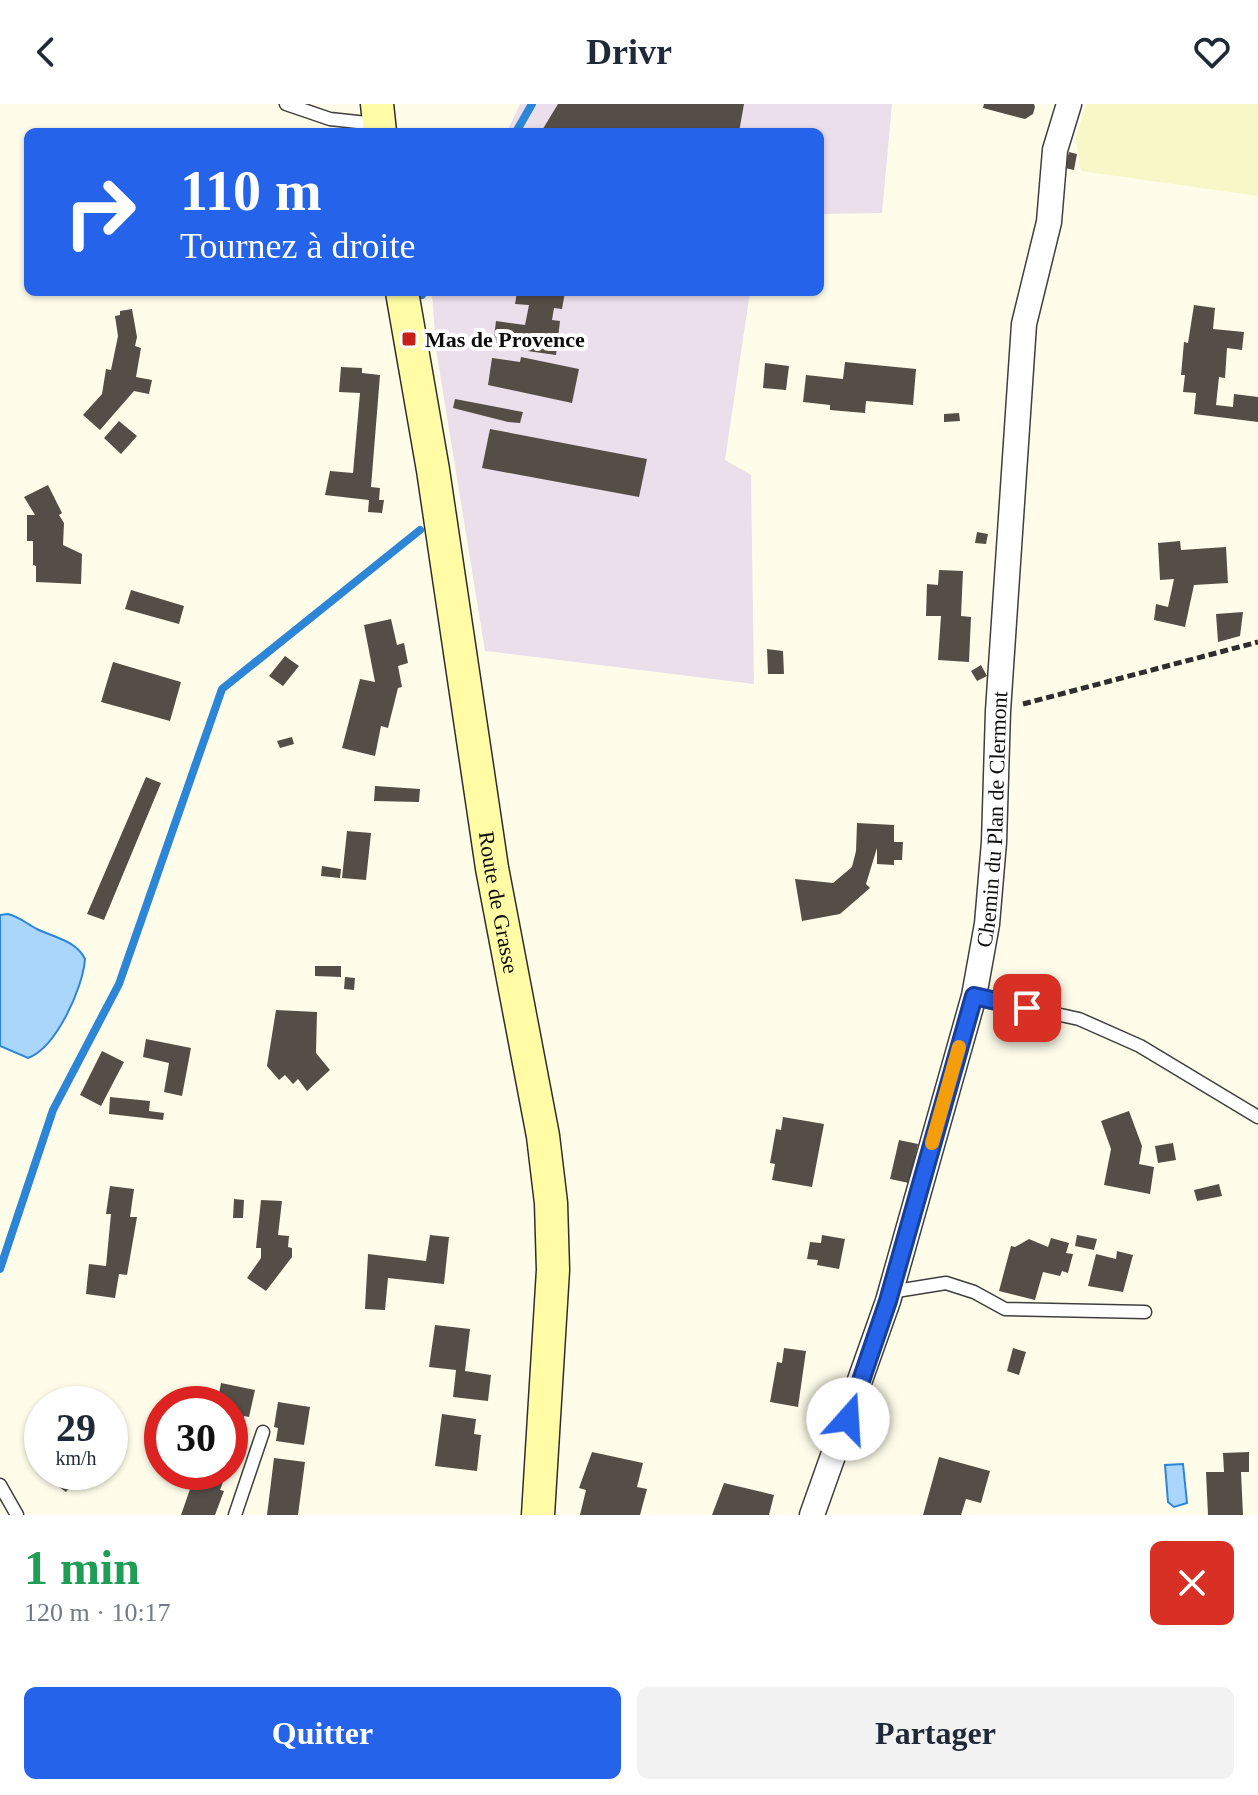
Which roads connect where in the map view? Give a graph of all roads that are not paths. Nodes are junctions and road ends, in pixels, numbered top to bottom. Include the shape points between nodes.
1 (286, 104) edge
2 (1069, 104) edge
3 (379, 120) edge
4 (403, 296) edge
5 (974, 996) junction
6 (1258, 1117) edge
7 (890, 1292) junction
8 (1145, 1312) dead end
9 (263, 1432) dead end
10 (0, 1485) edge
11 (17, 1515) edge
12 (235, 1515) edge
13 (538, 1515) edge
14 (812, 1515) edge

1 - 3 lane via 330,119
2 - 5 street, Chemin du Plan de Clermont via 1055,150 1049,222 1024,324 994,842
4 - 13 street, Route de Grasse via 492,868 551,1203 553,1270
5 - 6 lane via 1079,1019 1140,1046
5 - 7 street, Chemin du Plan de Clermont
7 - 8 lane via 946,1283 1005,1309
7 - 14 street, Chemin du Plan de Clermont
9 - 12 lane
10 - 11 lane

